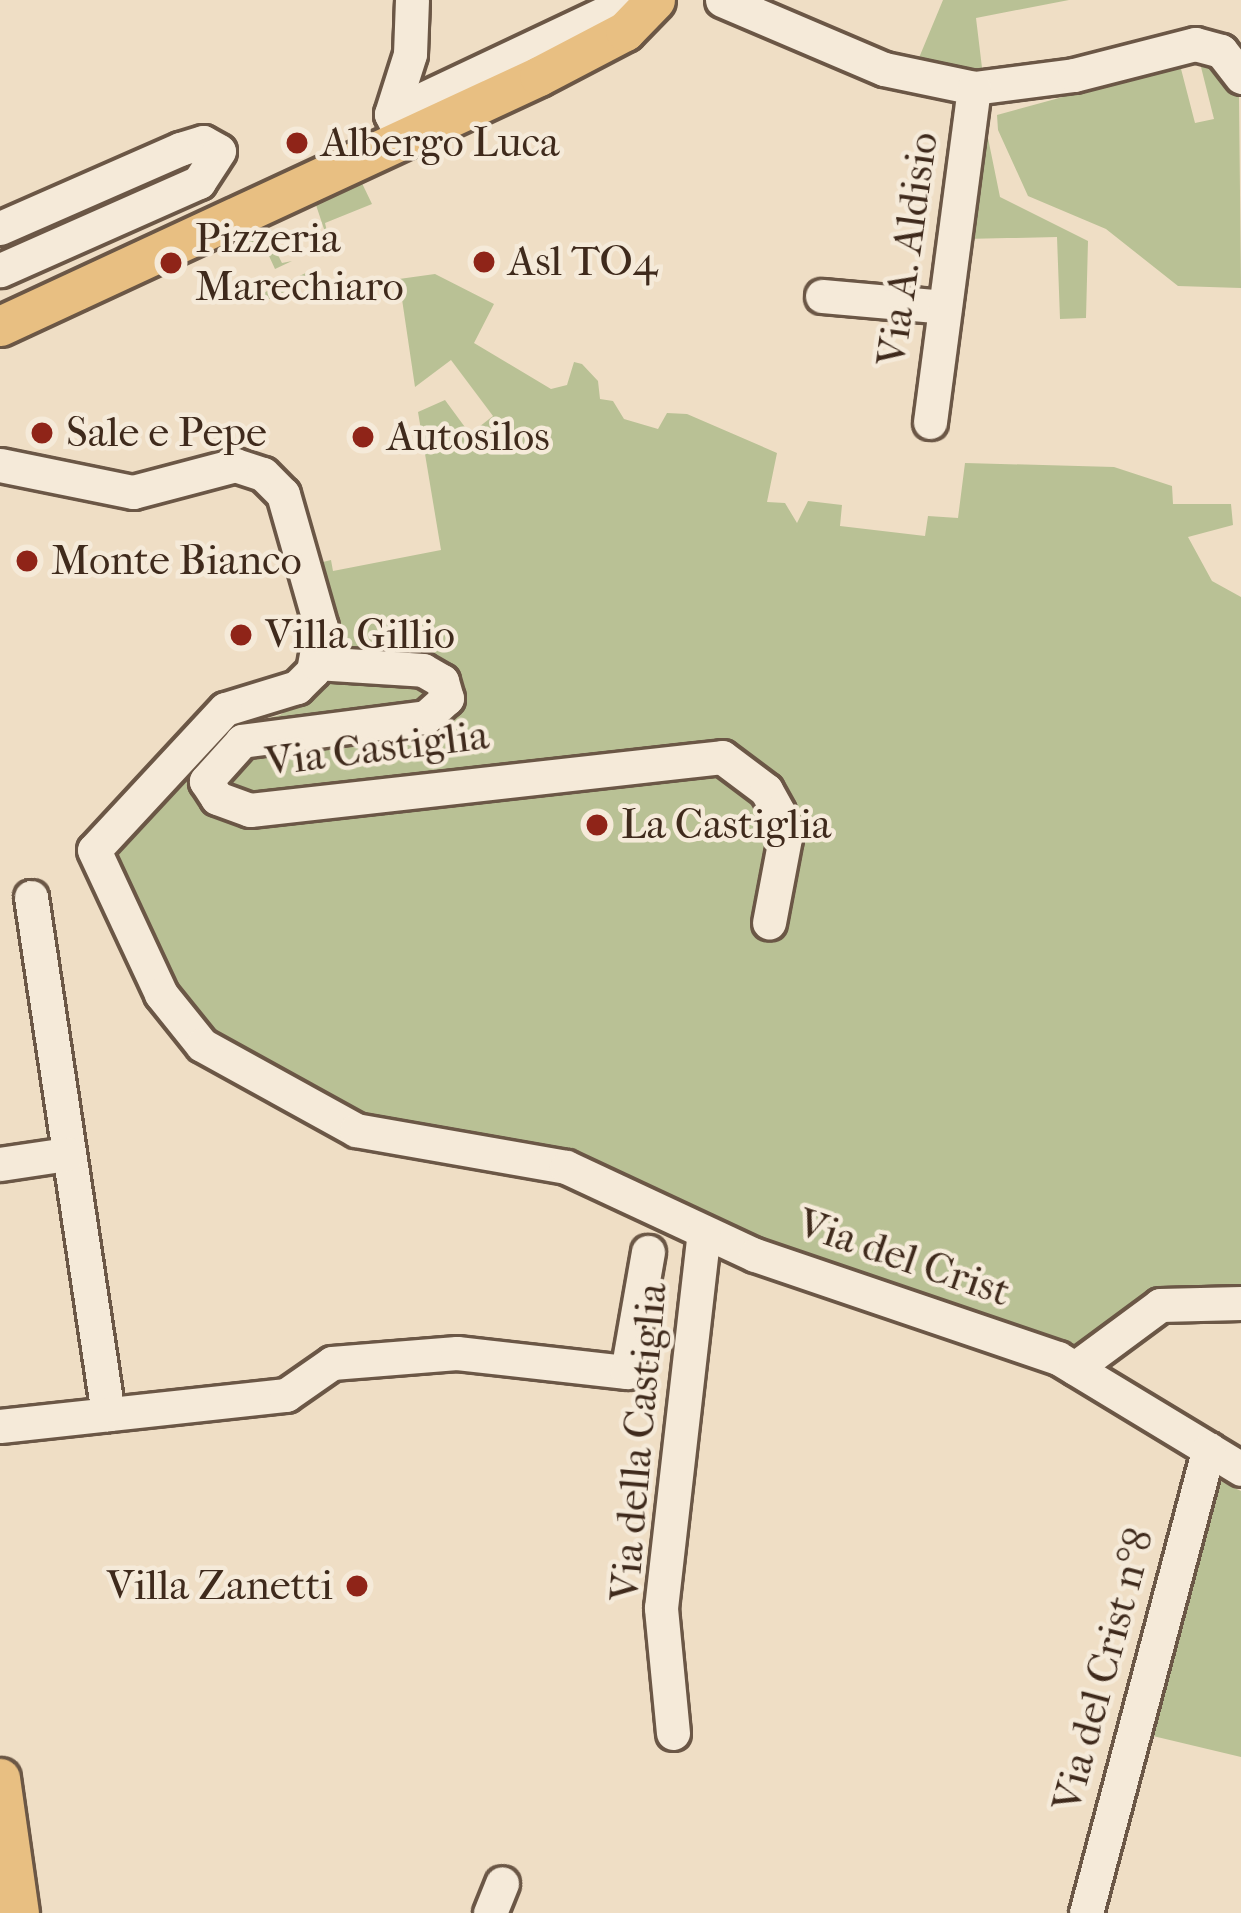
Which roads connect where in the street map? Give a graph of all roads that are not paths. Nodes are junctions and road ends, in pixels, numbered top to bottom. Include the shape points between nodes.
1 (412, 0) edge
2 (632, 0) edge
3 (655, 0) edge
4 (722, 0) edge
5 (1234, 54) edge
6 (974, 88) junction
7 (397, 126) junction
8 (0, 227) edge
9 (0, 270) edge
10 (822, 296) dead end
11 (945, 308) junction
12 (0, 326) edge
13 (930, 422) dead end
14 (0, 465) edge
15 (316, 663) junction
16 (31, 897) dead end
17 (770, 923) dead end
18 (67, 1154) junction
19 (0, 1164) edge
20 (704, 1232) junction
21 (648, 1252) dead end
22 (1241, 1303) edge
23 (1075, 1368) junction
24 (108, 1414) junction
25 (0, 1426) edge
26 (1209, 1449) junction
27 (1241, 1469) edge
28 (673, 1733) dead end
29 (0, 1778) edge
30 (19, 1913) edge
31 (1087, 1913) edge

1 - 7 street
2 - 7 street
3 - 7 main road via 625,32
4 - 6 street, Via A. Aldisio via 884,69
5 - 6 street, Via A. Aldisio via 1195,44 1074,75
6 - 11 street, Via A. Aldisio
7 - 12 main road
8 - 9 street via 180,149 203,142 219,151 199,182
10 - 11 street
11 - 13 street, Via A. Aldisio
14 - 15 street via 133,493 235,465 263,474 284,494 321,627
15 - 17 street, Via Castiglia via 385,674 423,670 442,681 447,698 426,717 242,741 206,781 218,798 250,810 722,757 766,790 785,838
15 - 20 street, Via Castiglia via 296,687 225,709 94,850 161,994 202,1045 356,1130 566,1167
16 - 18 street
18 - 19 street
18 - 24 street
20 - 23 street, Via del Crist
20 - 28 street, Via della Castiglia via 661,1608
21 - 24 street via 627,1372 457,1353 353,1361 332,1363 286,1395
22 - 23 street via 1160,1305
23 - 26 street, Via del Crist
24 - 25 street
26 - 27 street, Via del Crist
26 - 31 street, Via del Crist n°8
29 - 30 main road

